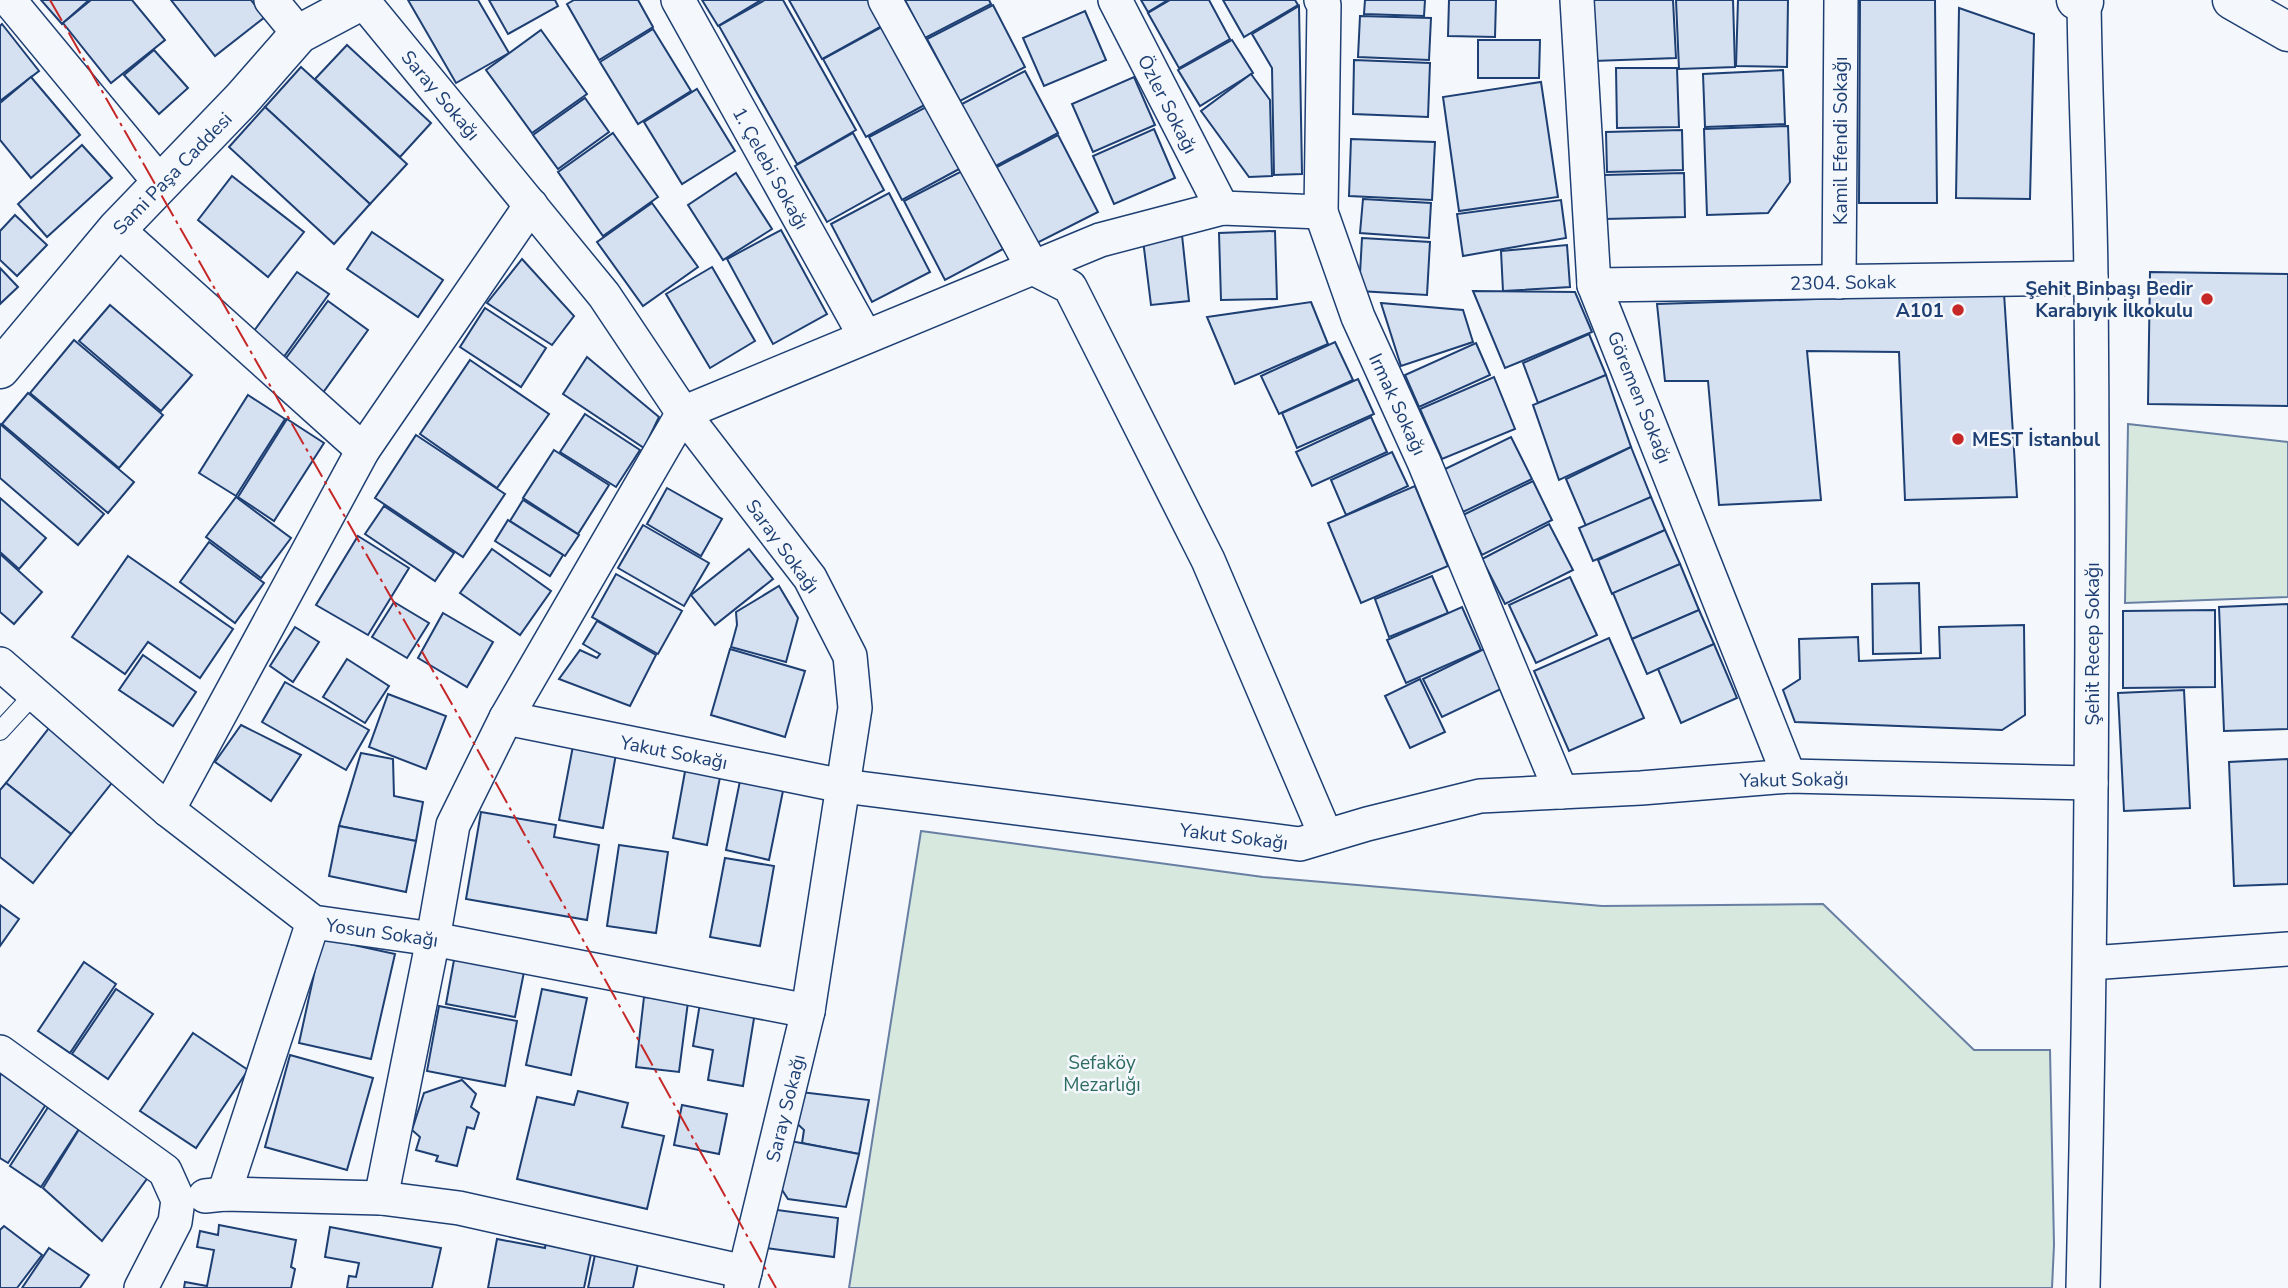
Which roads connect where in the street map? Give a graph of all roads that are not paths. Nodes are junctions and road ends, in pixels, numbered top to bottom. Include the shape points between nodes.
1 (9, 0) edge
2 (271, 0) edge
3 (678, 0) edge
4 (885, 0) edge
5 (1115, 0) edge
6 (1321, 0) edge
7 (1577, 0) edge
8 (1841, 0) edge
9 (363, 1) edge
10 (2081, 1) edge
11 (299, 34) junction
12 (162, 185) junction
13 (531, 205) junction
14 (1222, 208) junction
15 (1321, 212) junction
16 (117, 229) junction
17 (1033, 268) junction
18 (2091, 278) junction
19 (1839, 282) junction
20 (1594, 285) junction
21 (865, 336) junction
22 (0, 369) edge
23 (683, 413) junction
24 (363, 450) junction
25 (0, 664) edge
26 (34, 694) junction
27 (506, 718) junction
28 (0, 731) edge
29 (1790, 776) junction
30 (2091, 783) junction
31 (843, 786) junction
32 (1561, 792) junction
33 (168, 810) junction
34 (1326, 836) junction
35 (313, 922) junction
36 (433, 939) junction
37 (2288, 949) edge
38 (2091, 963) junction
39 (808, 1011) junction
40 (0, 1052) edge
41 (224, 1194) junction
42 (381, 1198) junction
43 (178, 1200) junction
44 (743, 1280) edge
45 (141, 1288) edge
46 (2083, 1288) edge

1 - 12 street
2 - 11 street
3 - 21 street, 1. Çelebi Sokağı
4 - 17 street
5 - 14 street, Özler Sokağı
6 - 15 street, Irmak Sokağı
7 - 20 street, Göremen Sokağı
8 - 19 street, Kamil Efendi Sokağı
9 - 11 street, Sami Paşa Caddesi
9 - 13 street, Saray Sokağı
10 - 18 street, Şehit Recep Sokağı
11 - 12 street, Sami Paşa Caddesi
12 - 16 street, Sami Paşa Caddesi
13 - 23 street, Saray Sokağı via 604,295
13 - 24 street
14 - 15 street
14 - 17 street via 1100,240
15 - 32 street, Irmak Sokağı via 1358,317 1424,461
16 - 22 street, Sami Paşa Caddesi
16 - 24 street
17 - 21 street
17 - 34 street via 1070,287 1208,560
18 - 19 street, 2304. Sokak
18 - 30 street, Şehit Recep Sokağı
19 - 20 street, 2304. Sokak
20 - 29 street, Göremen Sokağı
21 - 23 street
23 - 27 street
23 - 31 street, Saray Sokağı via 810,578 850,656 855,708
24 - 33 street
25 - 26 street, Yosun Sokağı
26 - 28 lane
26 - 33 street, Yosun Sokağı
27 - 31 street, Yakut Sokağı
27 - 36 street via 453,825
29 - 30 street, Yakut Sokağı
29 - 32 street, Yakut Sokağı
30 - 38 street, Şehit Recep Sokağı
31 - 34 street, Yakut Sokağı via 1300,844
31 - 39 street, Saray Sokağı
32 - 34 street, Yakut Sokağı via 1480,796
33 - 35 street, Yosun Sokağı
35 - 36 street, Yosun Sokağı
35 - 41 street
36 - 39 street, Yosun Sokağı
36 - 42 street
37 - 38 street
38 - 46 street, Şehit Recep Sokağı
39 - 44 street, Saray Sokağı
40 - 43 street via 165,1171
41 - 42 street
41 - 43 street
42 - 44 street via 459,1208
43 - 45 street via 175,1222

